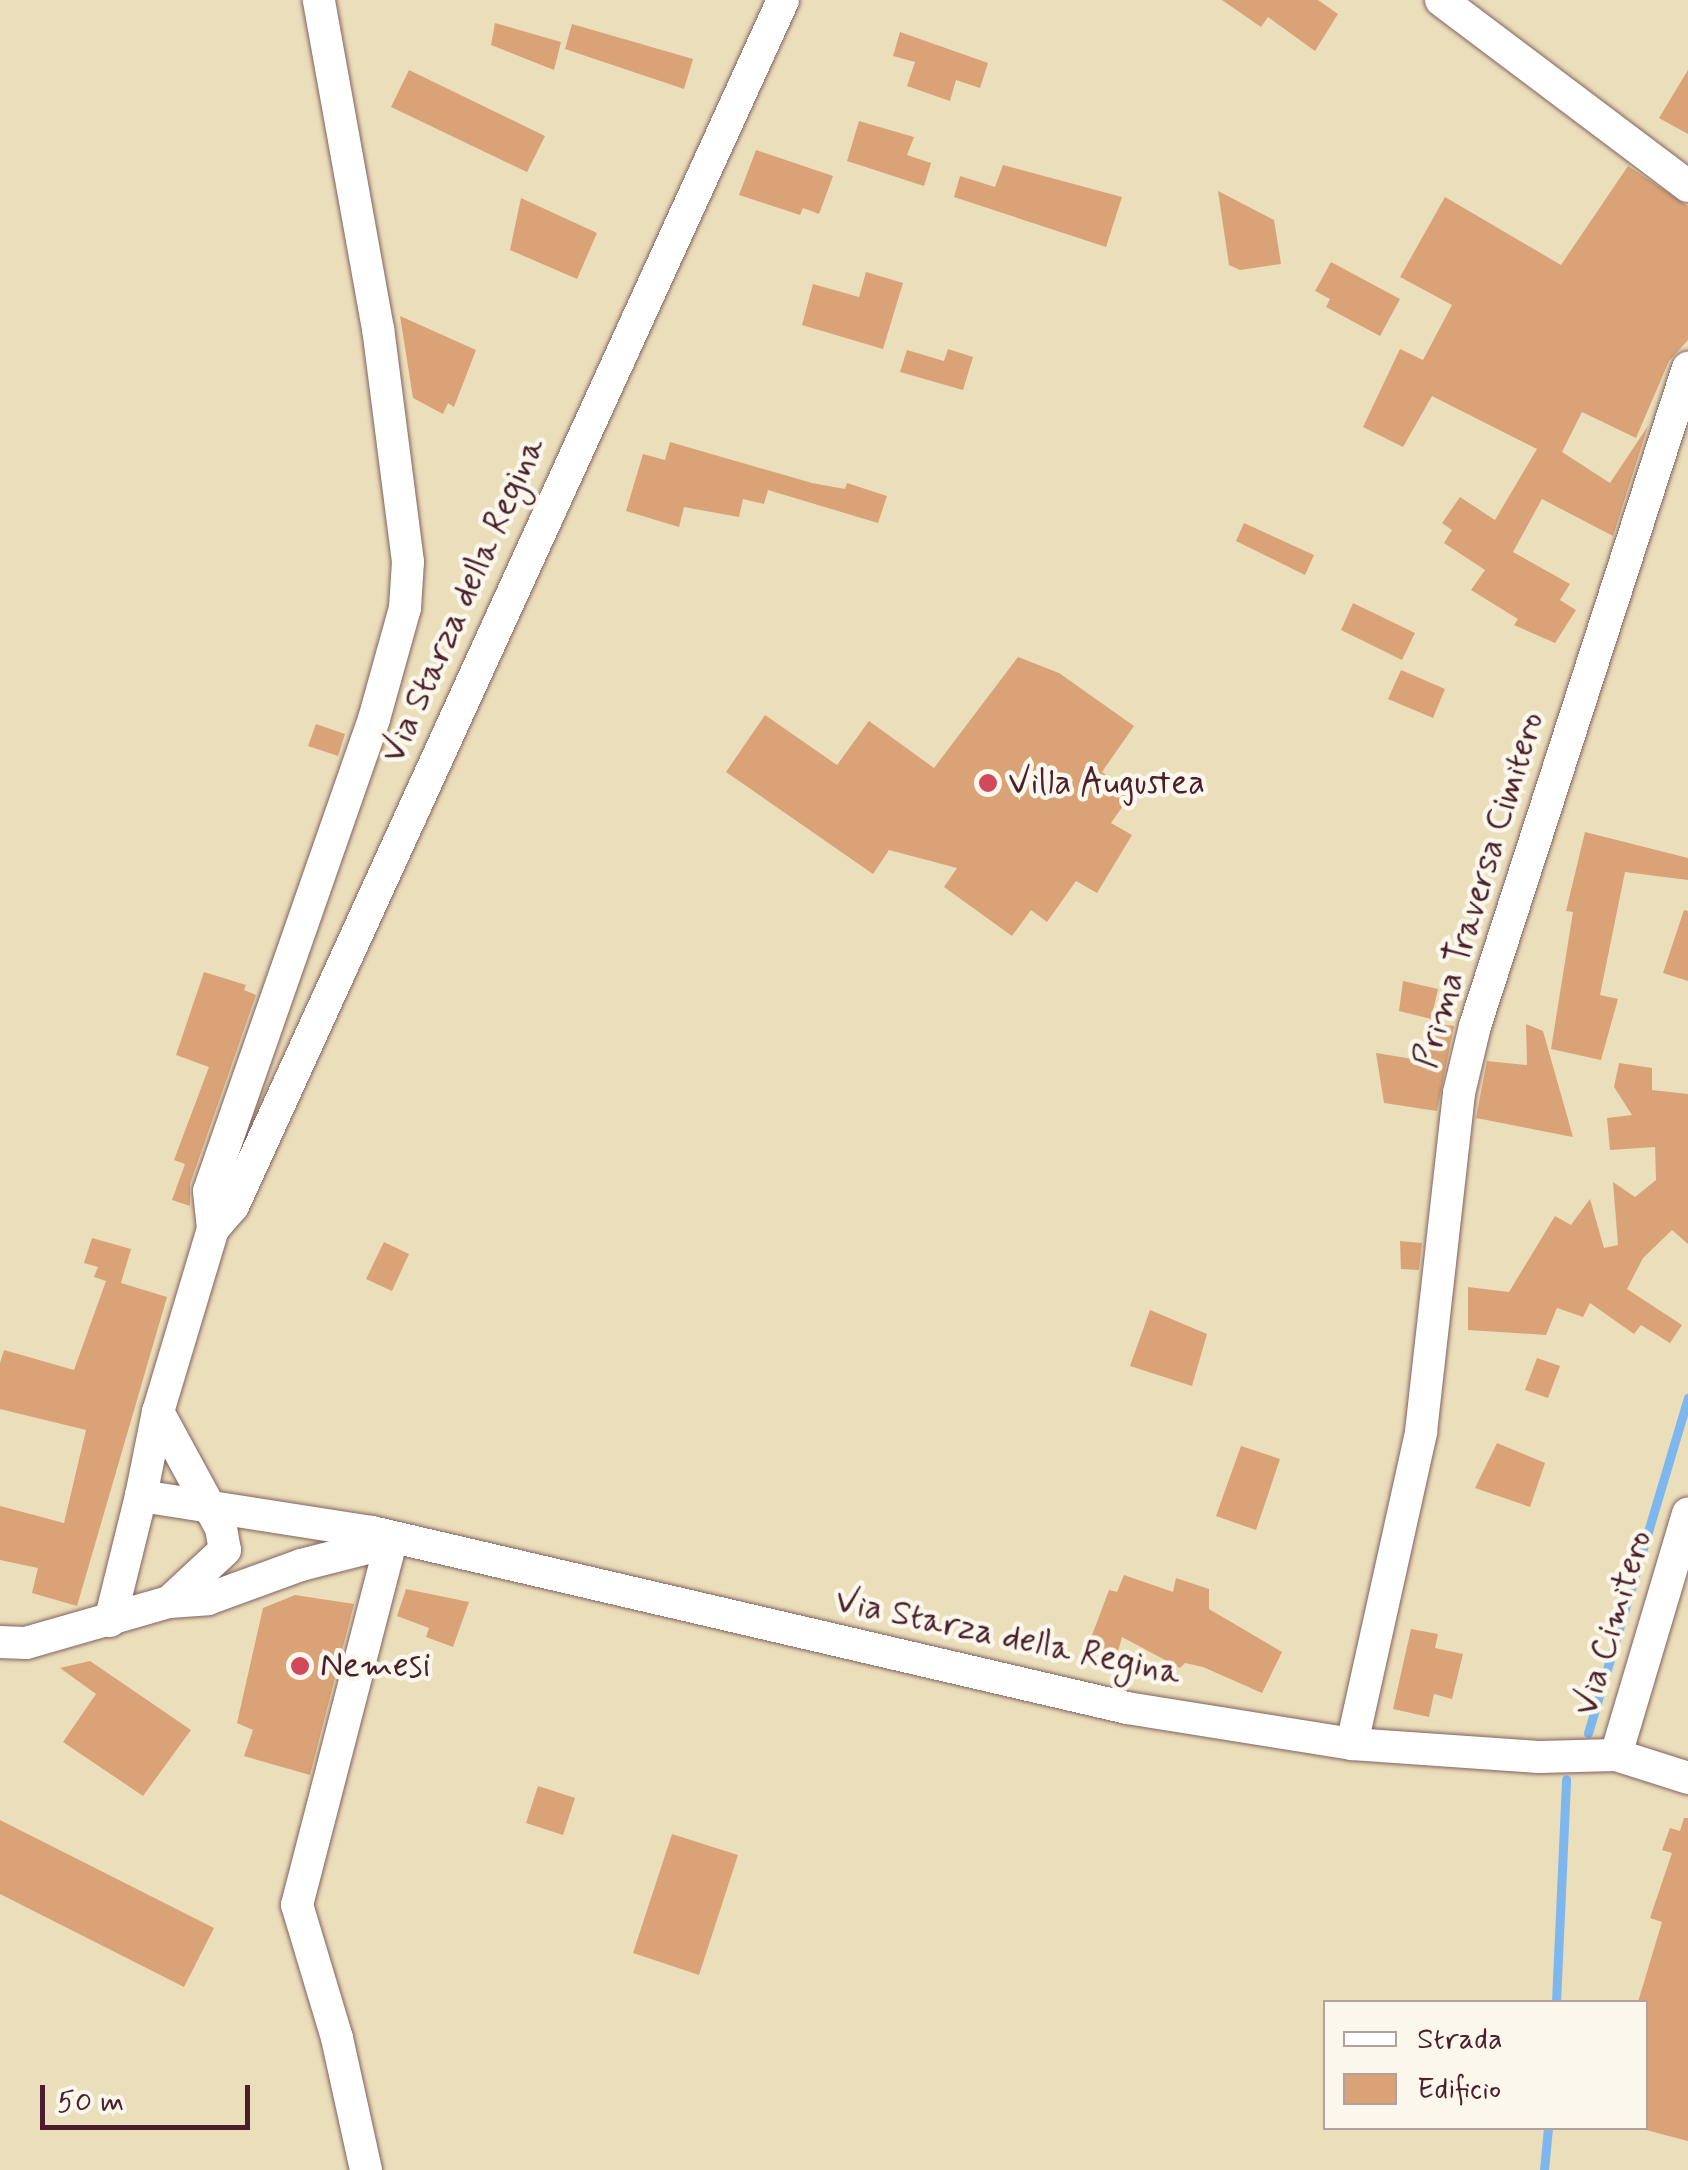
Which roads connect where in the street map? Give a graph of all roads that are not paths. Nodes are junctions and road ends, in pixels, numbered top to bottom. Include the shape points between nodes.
1 (318, 0) edge
2 (783, 0) edge
3 (1441, 0) edge
4 (1688, 186) edge
5 (1688, 368) edge
6 (213, 1229) junction
7 (158, 1412) junction
8 (141, 1496) junction
9 (206, 1503) junction
10 (1688, 1513) edge
11 (392, 1542) junction
12 (169, 1602) junction
13 (110, 1621) junction
14 (0, 1642) edge
15 (1352, 1744) junction
16 (1616, 1755) junction
17 (1688, 1778) edge
18 (366, 2170) edge

1 - 6 street, Via Starza della Regina via 378,329 407,577 374,719 210,1191
2 - 6 street, Via Starza della Regina via 233,1206
3 - 4 street
5 - 15 street, Prima Traversa Cimitero via 1475,1026 1459,1093 1421,1432
6 - 7 street, Via Starza della Regina
7 - 8 street, Via Starza della Regina
7 - 9 street, Via Starza della Regina
8 - 9 street, Via Starza della Regina
8 - 13 street, Via Starza della Regina
9 - 11 street, Via Starza della Regina via 372,1532
9 - 12 street, Via Starza della Regina via 226,1550
10 - 16 street, Via Cimitero
11 - 12 street, Via Starza della Regina via 301,1564 208,1599
11 - 15 street, Via Starza della Regina via 1127,1708
11 - 18 street via 298,1905
12 - 13 street, Via Starza della Regina
13 - 14 street, Via Starza della Regina via 26,1643
15 - 16 street, Via Starza della Regina via 1539,1757
16 - 17 street, Via Starza della Regina

